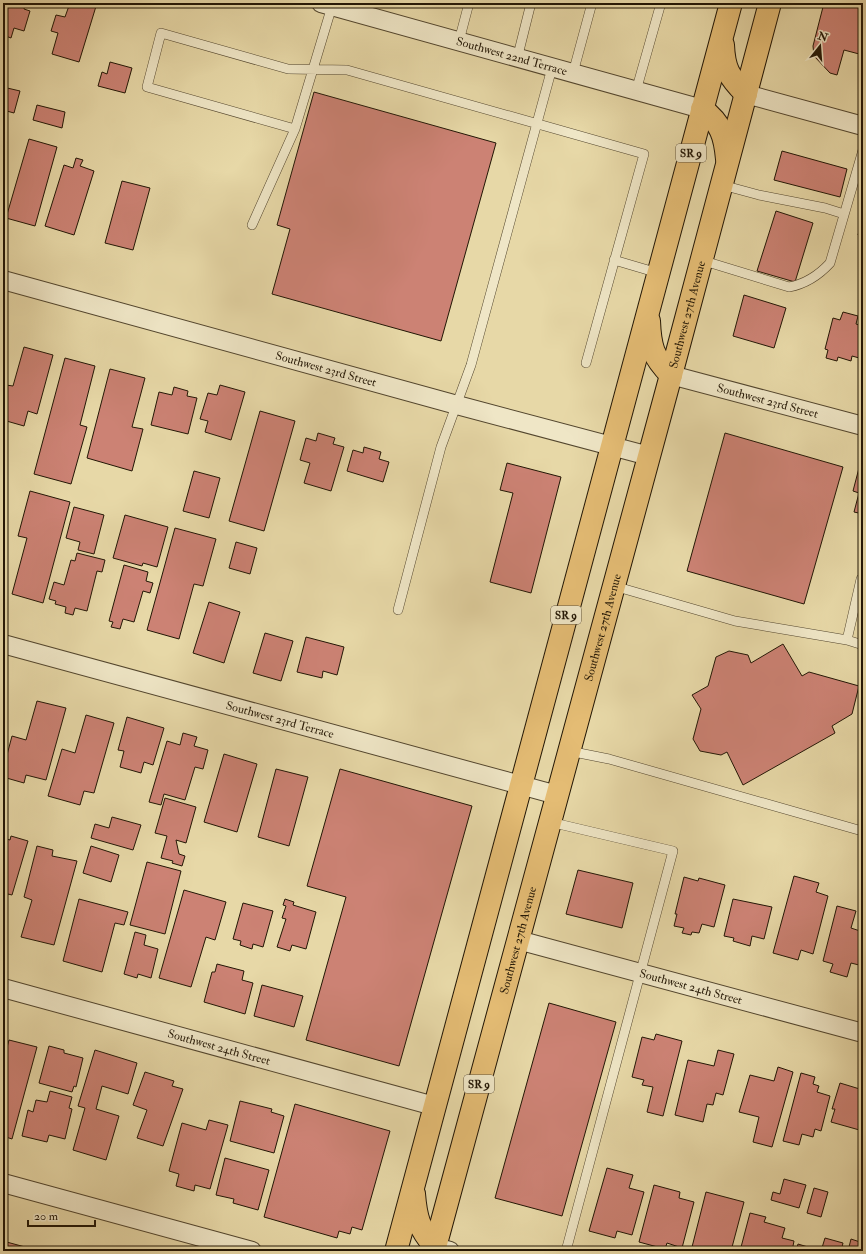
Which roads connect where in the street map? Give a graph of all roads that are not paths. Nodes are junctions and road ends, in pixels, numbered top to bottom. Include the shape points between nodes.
1 (469, 3) edge
2 (531, 3) edge
3 (592, 3) edge
4 (661, 3) edge
5 (731, 3) edge
6 (770, 3) edge
7 (327, 5) edge
8 (723, 34) junction
9 (459, 41) junction
10 (517, 58) junction
11 (552, 68) junction
12 (313, 69) junction
13 (573, 74) junction
14 (636, 91) junction
15 (746, 94) junction
16 (702, 109) junction
17 (536, 124) junction
18 (863, 126) edge
19 (295, 129) junction
20 (863, 150) edge
21 (728, 164) junction
22 (722, 185) junction
23 (844, 214) junction
24 (252, 225) dead end
25 (614, 260) junction
26 (701, 260) junction
27 (658, 273) junction
28 (3, 280) edge
29 (648, 311) junction
30 (586, 363) dead end
31 (671, 375) junction
32 (456, 405) junction
33 (863, 426) edge
34 (612, 446) junction
35 (649, 456) junction
36 (863, 578) edge
37 (614, 586) junction
38 (398, 610) dead end
39 (847, 640) junction
40 (3, 644) edge
41 (863, 645) edge
42 (569, 751) junction
43 (521, 785) junction
44 (557, 795) junction
45 (550, 822) junction
46 (863, 830) edge
47 (518, 940) junction
48 (640, 974) junction
49 (3, 988) edge
50 (863, 1033) edge
51 (434, 1106) junction
52 (3, 1183) edge
53 (413, 1183) junction
54 (440, 1250) edge
55 (252, 1251) edge
56 (396, 1251) edge
57 (566, 1251) edge

1 - 9 lane
2 - 10 lane
3 - 13 lane
4 - 14 lane
5 - 8 highway, SR 9
6 - 15 highway, Southwest 27th Avenue / SR 9
7 - 9 street, Southwest 22nd Terrace
7 - 12 lane
8 - 15 highway via 724,60 728,74
8 - 16 highway, SR 9
9 - 10 street, Southwest 22nd Terrace
10 - 11 street, Southwest 22nd Terrace
11 - 13 street, Southwest 22nd Terrace
11 - 17 lane
12 - 17 lane via 347,70
12 - 19 lane
12 - 19 lane via 288,69 161,33 147,87
13 - 14 street, Southwest 22nd Terrace
14 - 16 street, Southwest 22nd Terrace
15 - 18 street
15 - 21 highway, Southwest 27th Avenue / SR 9
16 - 21 highway via 713,117 720,129 726,143
16 - 27 highway, SR 9
17 - 25 lane via 644,154
17 - 32 lane via 471,365
19 - 24 lane
20 - 23 lane
21 - 22 highway, Southwest 27th Avenue / SR 9
22 - 23 lane
22 - 26 highway, Southwest 27th Avenue / SR 9
23 - 26 lane via 830,263 823,271 800,285 789,287
25 - 27 lane
25 - 30 lane
26 - 31 highway, Southwest 27th Avenue / SR 9
27 - 29 highway, SR 9
28 - 32 street, Southwest 23rd Street
29 - 31 highway via 654,353
29 - 34 highway, SR 9
31 - 33 street, Southwest 23rd Street
31 - 35 highway, Southwest 27th Avenue / SR 9
32 - 34 street, Southwest 23rd Street
32 - 38 lane via 442,447
34 - 35 street, Southwest 23rd Street
34 - 43 highway, SR 9
35 - 37 highway, Southwest 27th Avenue / SR 9
36 - 39 lane
37 - 39 lane via 735,621
37 - 42 highway, Southwest 27th Avenue / SR 9
39 - 41 lane
40 - 43 street, Southwest 23rd Terrace
42 - 44 highway, Southwest 27th Avenue / SR 9
42 - 46 lane via 609,759
43 - 44 street, Southwest 23rd Terrace
43 - 51 highway, SR 9
44 - 45 highway, Southwest 27th Avenue / SR 9
45 - 47 highway, Southwest 27th Avenue / SR 9
45 - 48 lane via 673,851
47 - 48 street, Southwest 24th Street
47 - 54 highway, Southwest 27th Avenue / SR 9
48 - 50 street, Southwest 24th Street
48 - 57 lane
49 - 51 street, Southwest 24th Street
51 - 53 highway, SR 9
52 - 55 street
53 - 54 highway via 419,1224 425,1235
53 - 56 highway, SR 9

